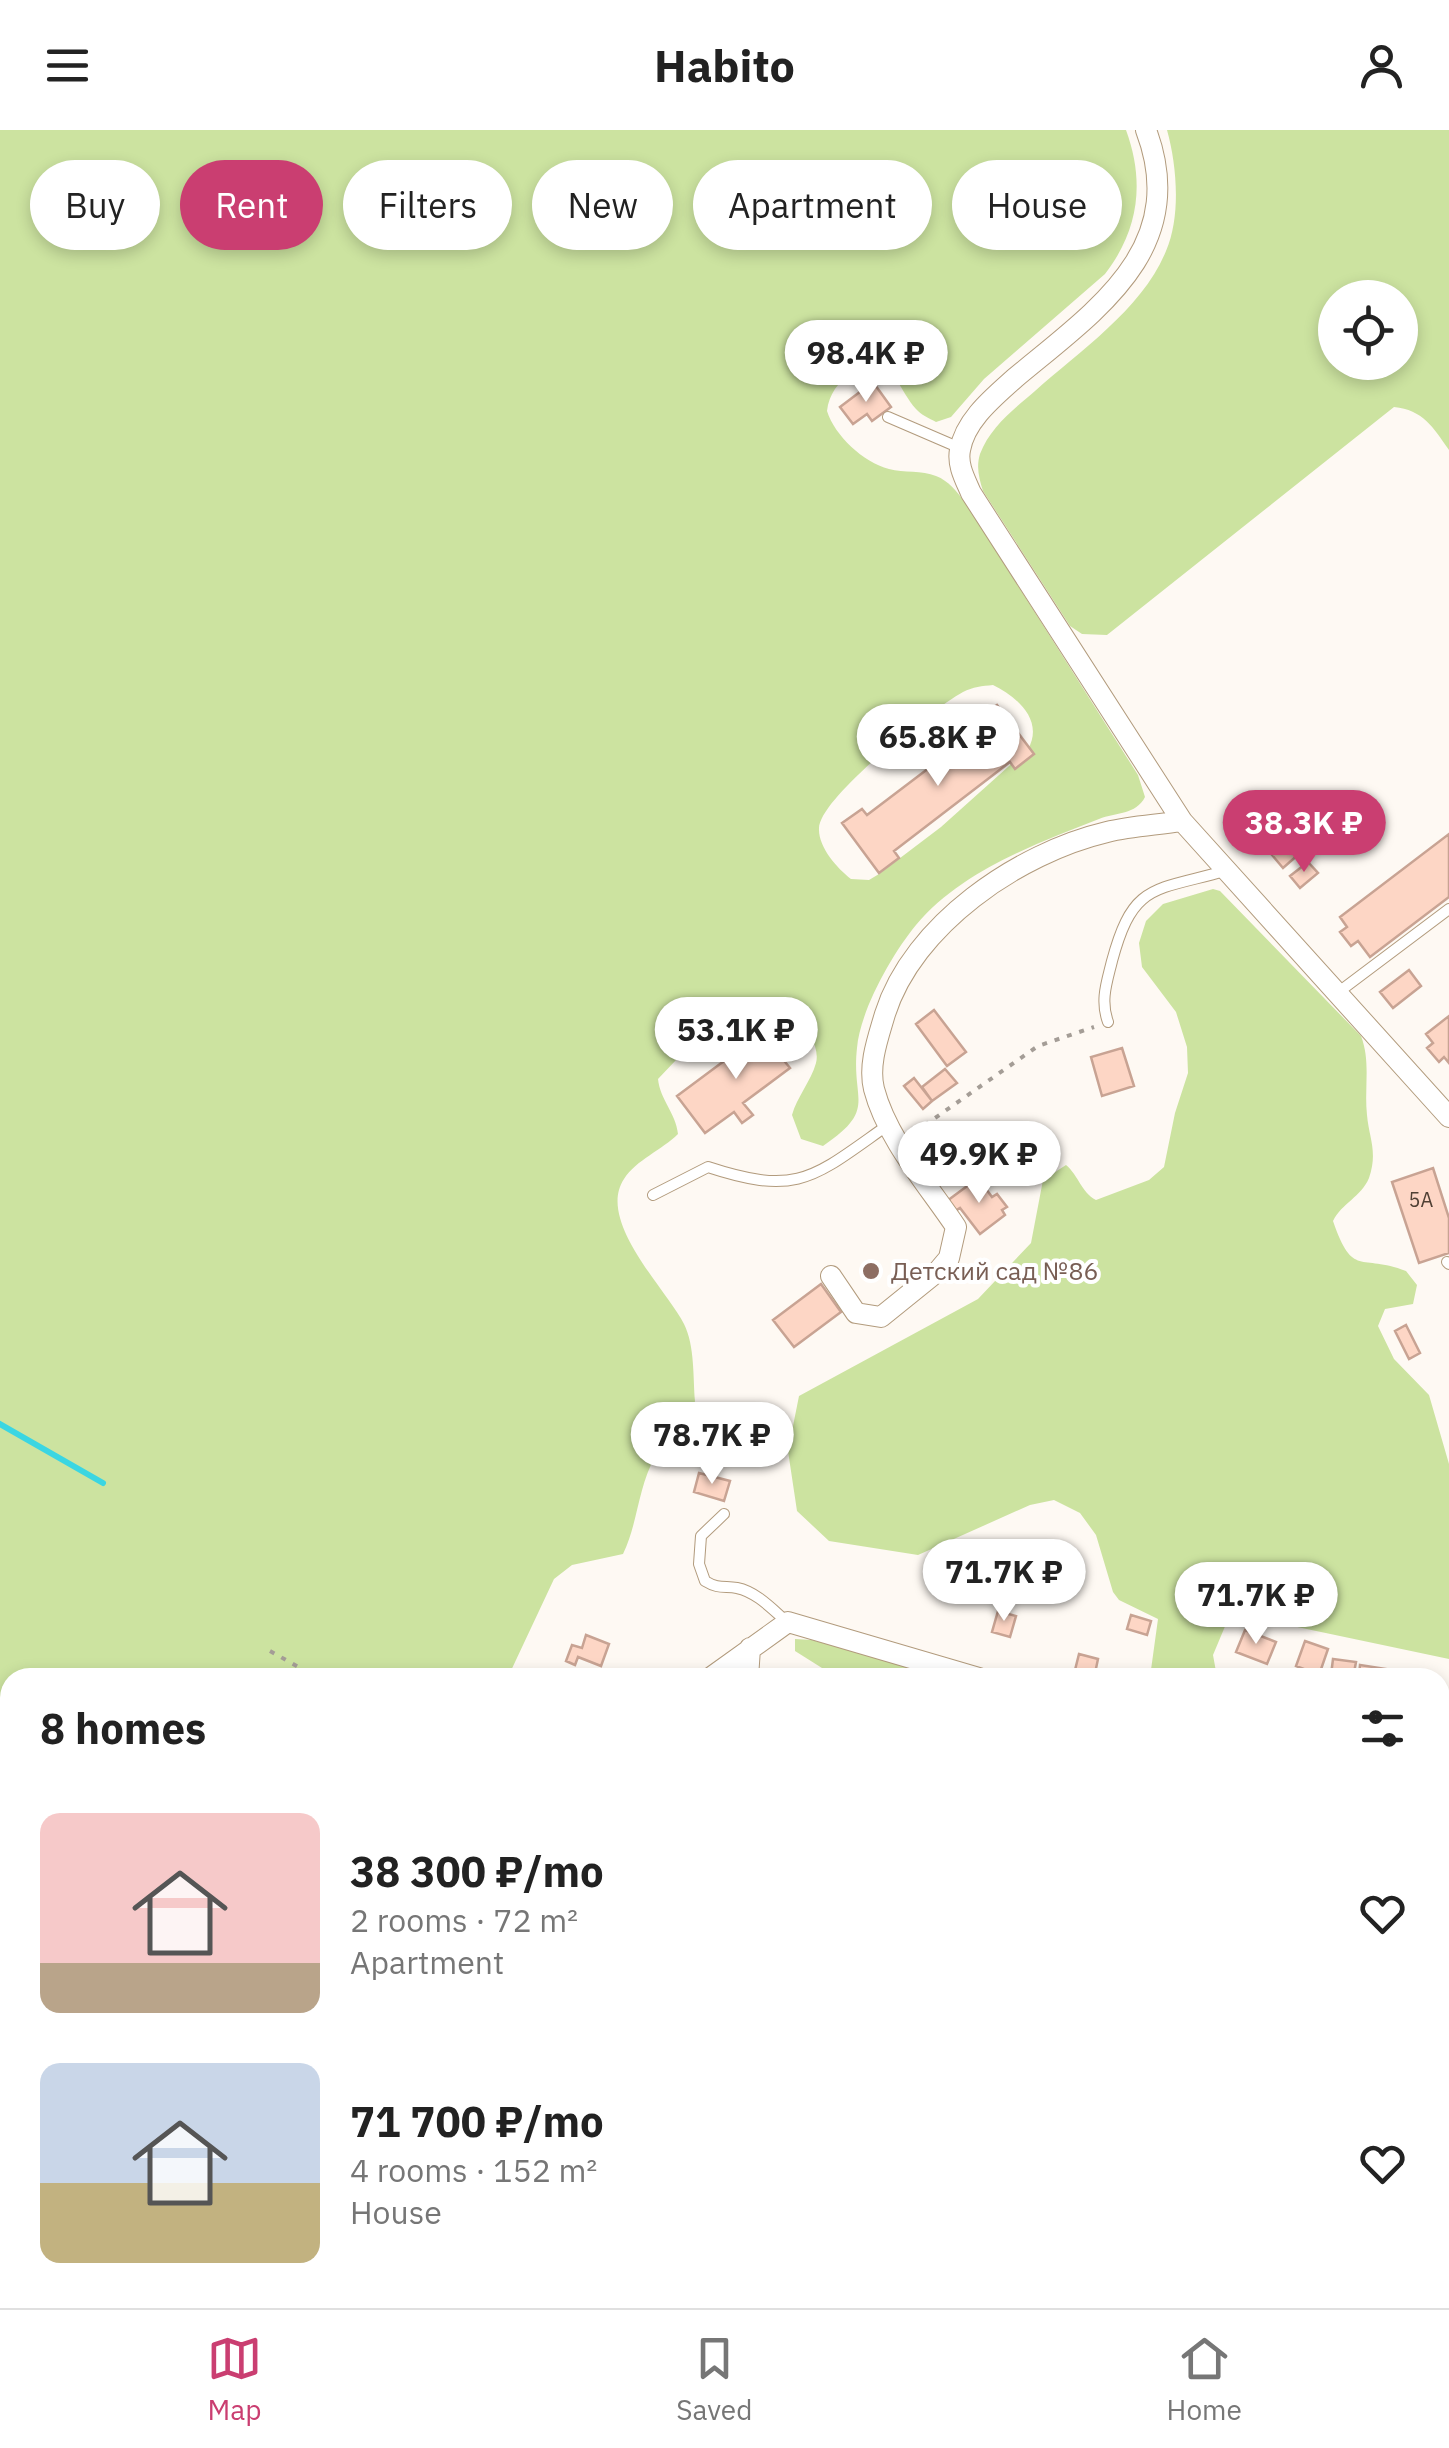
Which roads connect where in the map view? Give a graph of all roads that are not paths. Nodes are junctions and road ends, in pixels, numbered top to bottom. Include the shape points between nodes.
1 (1146, 130) edge
2 (888, 417) dead end
3 (960, 448) junction
4 (1182, 821) junction
5 (1225, 872) junction
6 (1449, 909) edge
7 (1340, 992) junction
8 (1108, 1022) road end
9 (1449, 1116) edge
10 (888, 1125) junction
11 (653, 1195) dead end
12 (831, 1276) dead end
13 (724, 1514) dead end
14 (788, 1622) junction
15 (750, 1648) junction
16 (723, 1668) edge
17 (749, 1668) edge
18 (944, 1668) edge

1 - 3 street via 1157,168 1156,194 1141,256 1120,287 994,397
2 - 3 lane
3 - 4 street via 971,493
4 - 5 street
4 - 10 street via 1096,835 1029,864 966,900 926,937 892,992 874,1050 873,1086
5 - 7 street
5 - 8 lane via 1155,891 1125,917 1104,989
6 - 7 lane
7 - 9 street
10 - 11 lane via 827,1168 782,1184 708,1167
10 - 12 street via 956,1227 949,1258 881,1317 856,1313
13 - 14 lane via 700,1536 704,1581 755,1595
14 - 15 street
14 - 18 street
15 - 16 street
15 - 17 street

